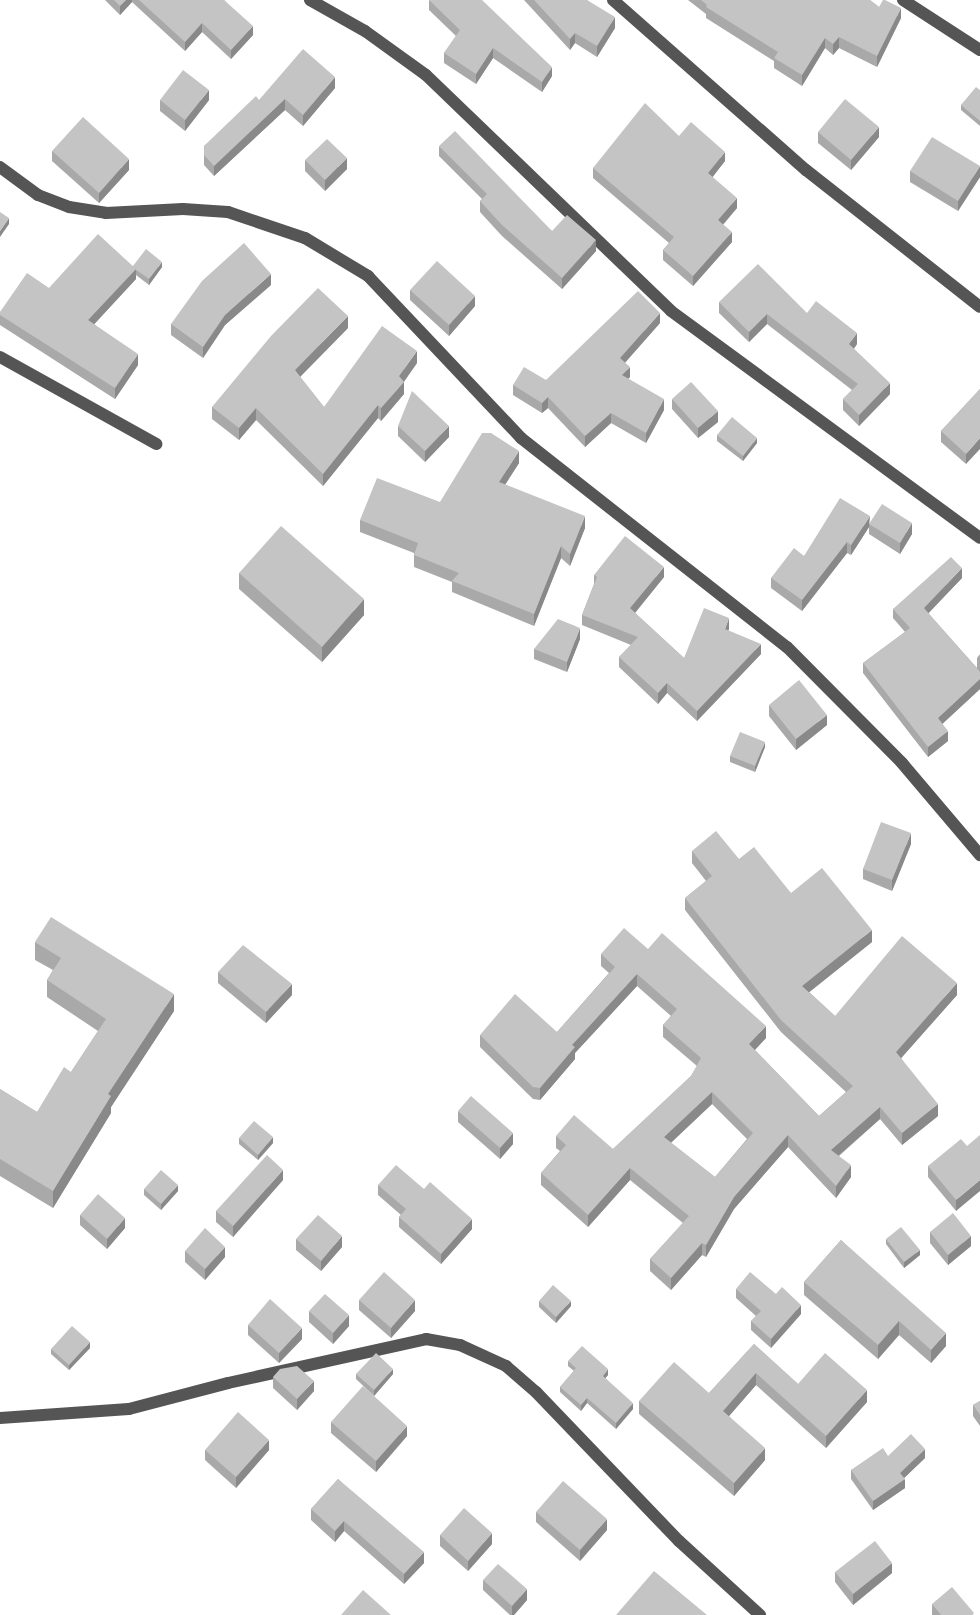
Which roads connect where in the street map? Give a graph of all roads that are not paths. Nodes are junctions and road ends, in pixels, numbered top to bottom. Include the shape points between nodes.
1 (310, 0) edge
2 (613, 0) edge
3 (903, 0) edge
4 (980, 50) edge
5 (0, 167) edge
6 (980, 307) edge
7 (0, 357) edge
8 (156, 444) dead end
9 (980, 538) edge
10 (980, 855) edge
11 (0, 1418) edge
12 (760, 1615) edge

1 - 9 street via 365,31 426,75 671,311
2 - 6 street via 806,170
3 - 4 street
5 - 10 street via 38,195 69,207 106,213 183,209 228,212 305,238 368,276 521,438 787,647 902,763
7 - 8 street
11 - 12 street via 129,1409 426,1339 460,1345 506,1366 536,1392 679,1541

